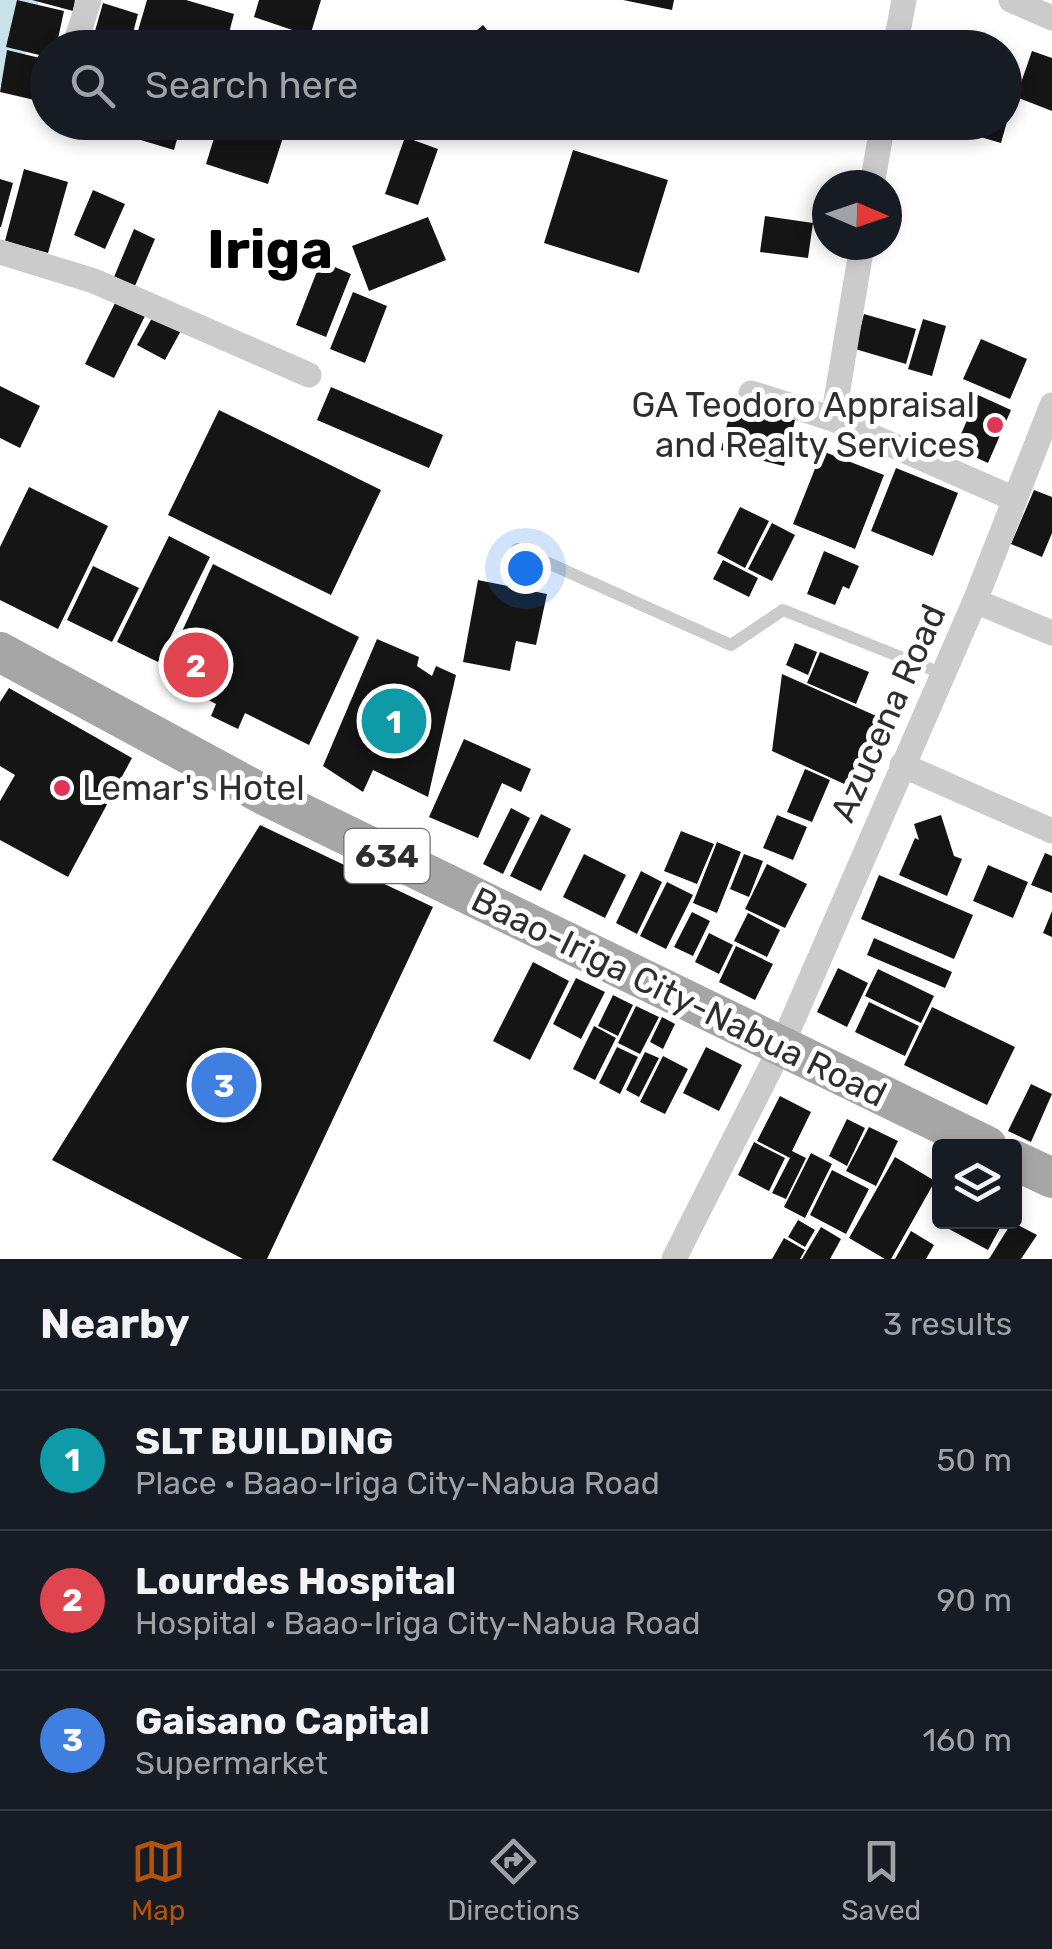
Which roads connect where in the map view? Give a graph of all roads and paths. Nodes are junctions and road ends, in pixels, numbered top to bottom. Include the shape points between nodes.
1 (89, 0) edge
2 (904, 0) edge
3 (1012, 0) edge
4 (1052, 18) edge
5 (80, 30) edge
6 (898, 30) edge
7 (879, 140) edge
8 (874, 170) edge
9 (0, 252) edge
10 (859, 260) edge
11 (309, 375) dead end
12 (751, 392) dead end
13 (833, 418) junction
14 (1049, 419) edge
15 (1012, 498) junction
16 (517, 549) dead end
17 (975, 601) junction
18 (1052, 633) edge
19 (6, 659) edge
20 (943, 674) junction
21 (902, 765) junction
22 (1052, 831) edge
23 (781, 1048) junction
24 (971, 1139) edge
25 (1022, 1164) edge
26 (1052, 1178) edge
27 (674, 1259) edge

1 - 5 street
2 - 6 street
3 - 4 street
7 - 8 street
9 - 11 street via 94,280
10 - 13 street
12 - 13 street
13 - 15 street
14 - 15 street, Azucena Road
15 - 17 street, Azucena Road
16 - 20 lane via 731,645 783,610
17 - 18 street
17 - 20 street, Azucena Road
19 - 23 main road, Baao-Iriga City-Nabua Road / 634 via 264,796
20 - 21 street, Azucena Road
21 - 22 street
21 - 23 street, Azucena Road
23 - 24 main road, Baao-Iriga City-Nabua Road / 634
23 - 27 street, Azucena Road
25 - 26 main road

